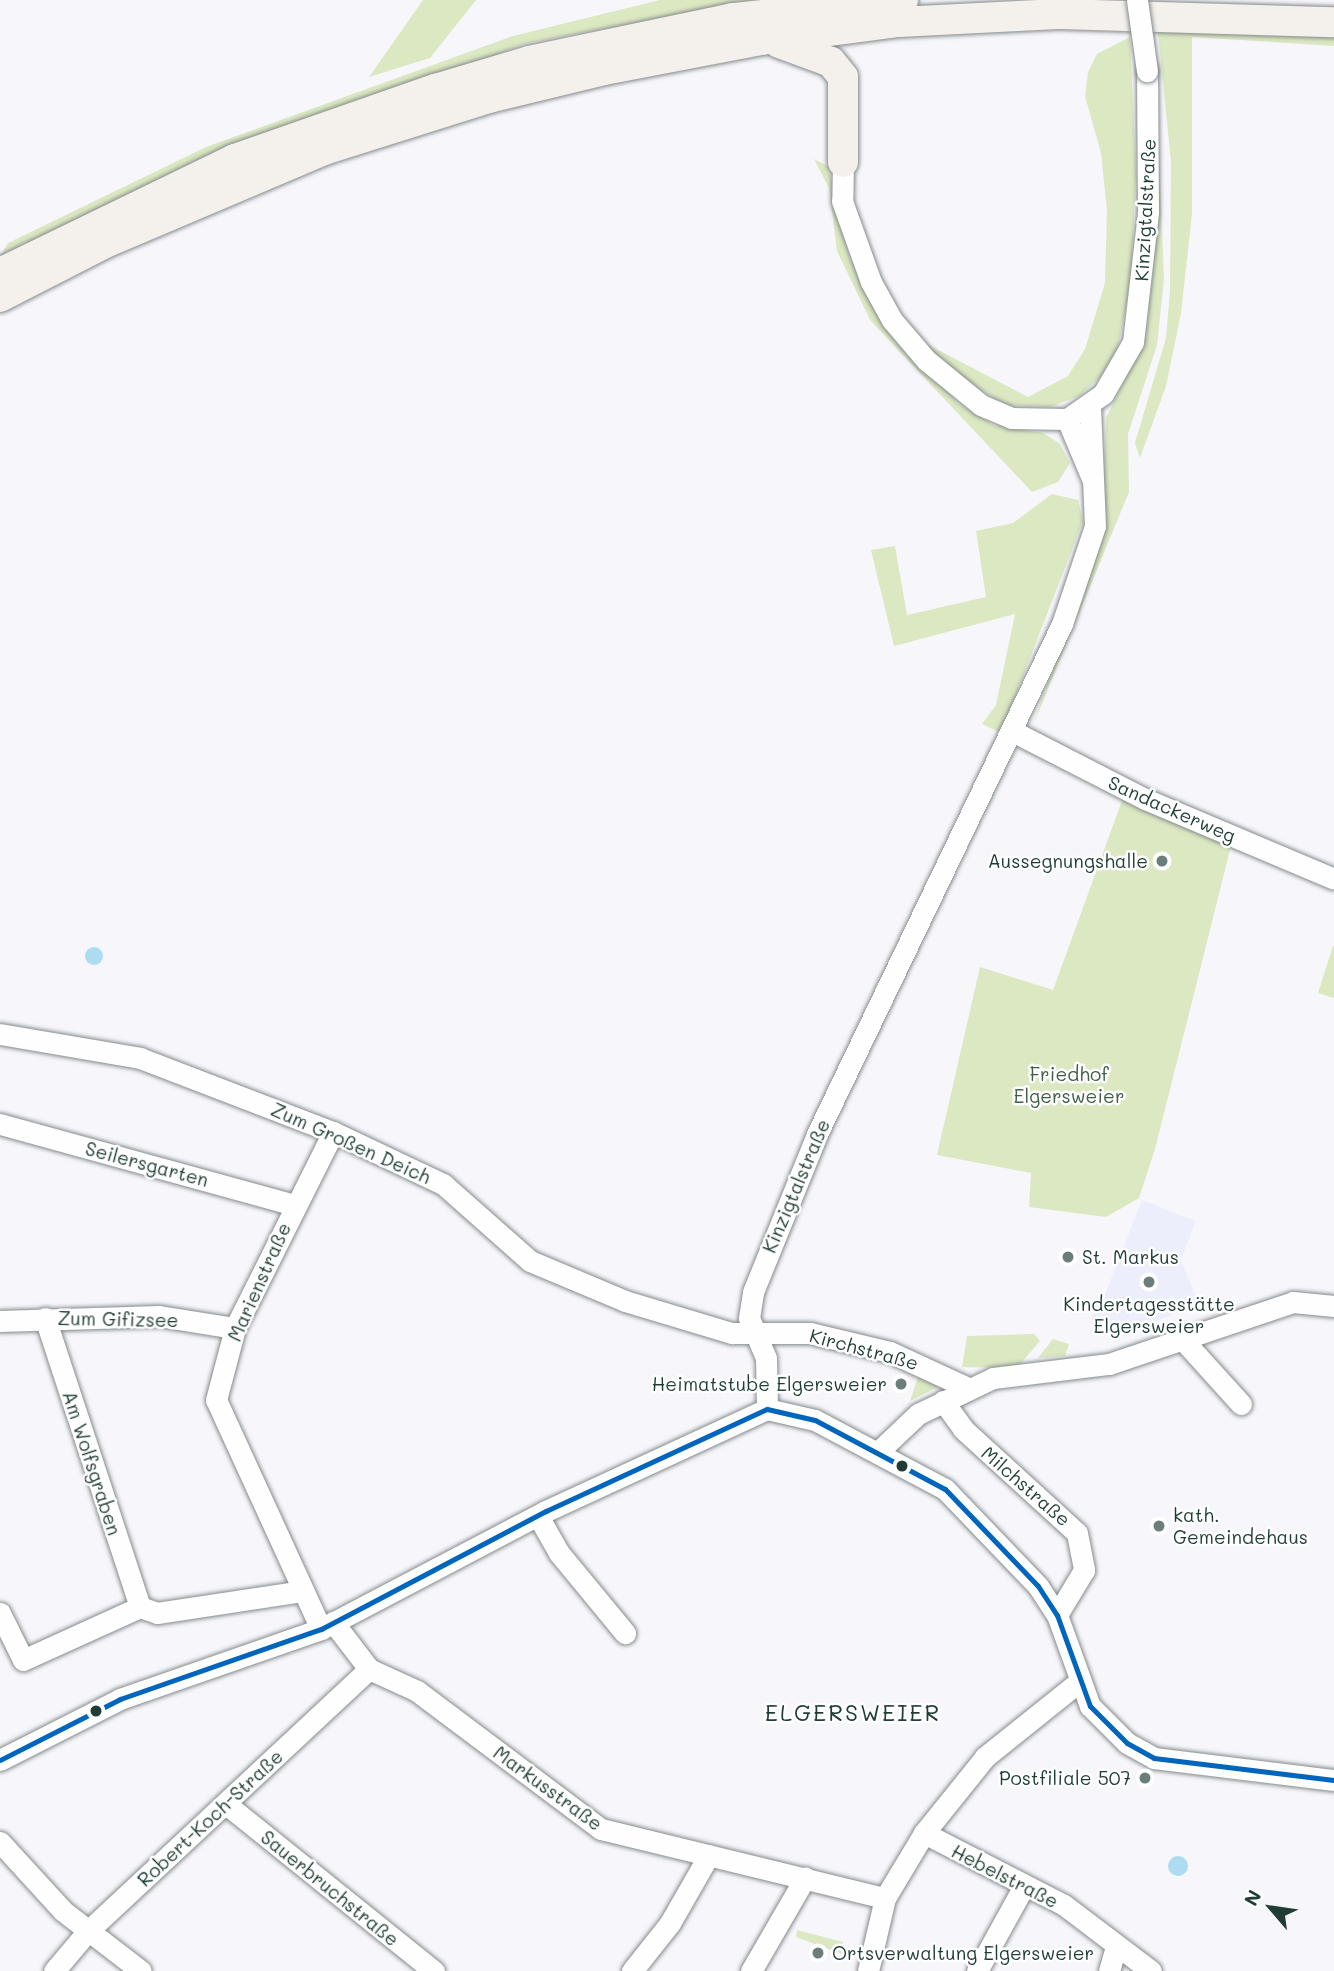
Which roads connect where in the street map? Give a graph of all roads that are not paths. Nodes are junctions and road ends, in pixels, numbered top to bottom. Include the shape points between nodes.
1 (904, 0) edge
2 (1137, 0) edge
3 (830, 3) edge
4 (1334, 22) edge
5 (762, 40) junction
6 (843, 162) joint
7 (0, 273) edge
8 (0, 297) edge
9 (1090, 407) junction
10 (1067, 419) junction
11 (1094, 483) junction
12 (1014, 732) junction
13 (1334, 879) edge
14 (0, 1034) edge
15 (0, 1124) edge
16 (333, 1132) junction
17 (294, 1205) junction
18 (1334, 1306) edge
19 (45, 1318) junction
20 (0, 1321) edge
21 (235, 1328) junction
22 (755, 1334) junction
23 (1184, 1341) junction
24 (968, 1388) junction
25 (943, 1401) junction
26 (1241, 1404) dead end
27 (767, 1409) junction
28 (879, 1451) junction
29 (538, 1516) junction
30 (303, 1591) junction
31 (139, 1608) junction
32 (0, 1613) edge
33 (1057, 1615) junction
34 (327, 1625) junction
35 (625, 1633) dead end
36 (369, 1669) junction
37 (1080, 1681) junction
38 (41, 1734) junction
39 (0, 1745) edge
40 (0, 1760) edge
41 (1334, 1780) edge
42 (226, 1804) junction
43 (924, 1833) junction
44 (0, 1842) edge
45 (709, 1855) junction
46 (805, 1878) junction
47 (1024, 1886) junction
48 (885, 1898) junction
49 (87, 1932) junction
50 (1115, 1950) junction
51 (54, 1971) edge
52 (141, 1971) edge
53 (434, 1971) edge
54 (632, 1971) edge
55 (751, 1971) edge
56 (868, 1971) edge
57 (977, 1971) edge
58 (1109, 1971) edge
59 (1152, 1971) edge

1 - 3 highway
2 - 9 street, Kinzigtalstraße, bridge via 1147,71 1148,212 1137,324 1126,361
3 - 7 highway via 529,61 396,101 235,159
4 - 5 highway via 1058,14 899,22
5 - 6 highway via 803,47 843,77
5 - 8 highway via 591,73 402,124 229,188
6 - 10 street via 842,201 860,253 892,320 951,383 1011,418
9 - 10 street, Kinzigtalstraße
9 - 11 street, Kinzigtalstraße
10 - 11 street, Kinzigtalstraße
11 - 12 street, Kinzigtalstraße via 1090,538 1062,624
12 - 13 street, Sandackerweg via 1146,799
12 - 22 street, Kinzigtalstraße via 944,864 917,901 897,975 817,1134 763,1263 749,1307
14 - 16 street, Zum Großen Deich via 140,1058
15 - 17 street, Seilersgarten
16 - 17 street, Marienstraße
16 - 22 street, Zum Großen Deich via 443,1184 530,1261 625,1301
17 - 21 street, Marienstraße
18 - 23 street via 1293,1303
19 - 20 street, Zum Gifizsee
19 - 21 street, Zum Gifizsee via 159,1316
19 - 31 street, Am Wolfsgraben
21 - 30 street, Marienstraße via 216,1400
22 - 24 street, Kirchstraße via 810,1333 890,1352
22 - 27 street, Kinzigtalstraße via 766,1358
23 - 24 street via 1109,1364 993,1378
23 - 26 street
24 - 25 street
25 - 28 street via 898,1428
25 - 33 street, Milchstraße via 962,1430 1077,1532 1084,1570
27 - 28 street via 815,1420
27 - 29 street
28 - 33 street via 945,1489 1006,1548
29 - 34 street
29 - 35 street via 559,1553
30 - 31 street via 158,1613
30 - 34 street, Marienstraße
31 - 32 street via 23,1660
33 - 37 street
34 - 36 street, Markusstraße
34 - 38 street via 120,1699
36 - 42 street, Robert-Koch-Straße
36 - 45 street, Markusstraße via 417,1691 600,1829
37 - 41 street via 1104,1724 1154,1758
37 - 43 street via 985,1757
38 - 39 street
38 - 40 street
42 - 49 street, Robert-Koch-Straße
42 - 53 street, Sauerbruchstraße
43 - 47 street, Hebelstraße
43 - 48 street
44 - 49 street
45 - 46 street, Markusstraße
45 - 54 street via 670,1923
46 - 48 street, Markusstraße
46 - 55 street
47 - 50 street, Hebelstraße via 1064,1905
47 - 57 street
48 - 56 street
49 - 51 street, Robert-Koch-Straße
49 - 52 street
50 - 58 street
50 - 59 street, Hebelstraße

